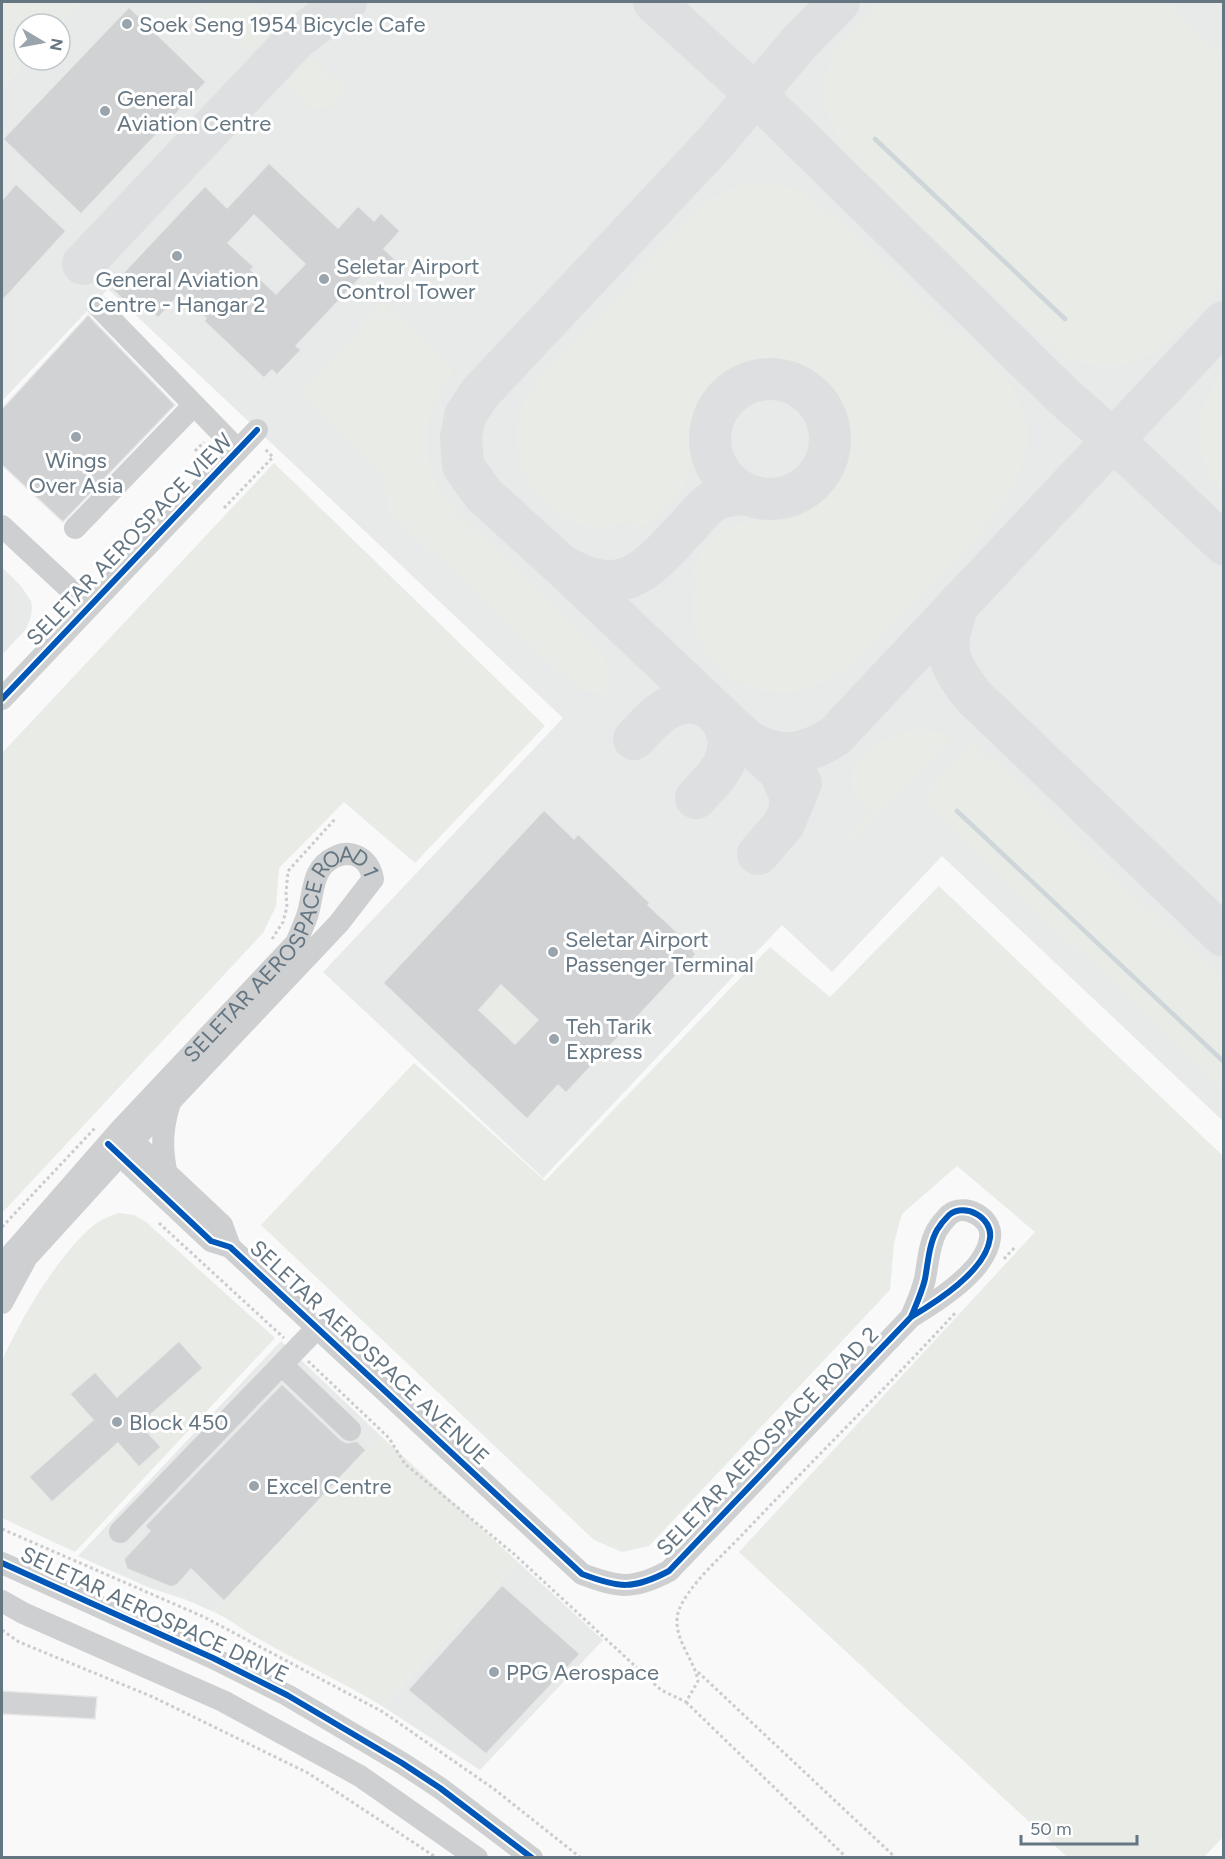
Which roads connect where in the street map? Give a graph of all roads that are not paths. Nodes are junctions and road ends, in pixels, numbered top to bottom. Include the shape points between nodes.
1 (97, 305) dead end
2 (194, 405) junction
3 (2, 526) edge
4 (75, 528) dead end
5 (88, 607) junction
6 (2, 699) edge
7 (250, 1006) junction
8 (171, 1101) junction
9 (116, 1139) junction
10 (161, 1181) junction
11 (89, 1189) junction
12 (2, 1270) edge
13 (2, 1303) edge
14 (910, 1317) junction
15 (317, 1328) junction
16 (289, 1357) junction
17 (350, 1430) dead end
18 (120, 1532) dead end
19 (2, 1563) edge
20 (609, 1584) joint
21 (2, 1601) edge
22 (477, 1857) edge
23 (532, 1857) edge

1 - 2 street
2 - 4 street
2 - 5 street, SELETAR AEROSPACE VIEW via 249,439
3 - 5 street, SELETAR AEROSPACE VIEW
5 - 6 street, SELETAR AEROSPACE VIEW
7 - 7 street, SELETAR AEROSPACE ROAD 1 via 296,943 320,867 343,854 363,860 374,879 367,890 339,924
7 - 8 street, SELETAR AEROSPACE ROAD 1
7 - 9 street, SELETAR AEROSPACE ROAD 1
8 - 9 street, SELETAR AEROSPACE ROAD 1
8 - 10 street via 162,1136
9 - 10 street, SELETAR AEROSPACE AVENUE
9 - 11 street, SELETAR AEROSPACE ROAD 1
9 - 12 street, SELETAR AEROSPACE ROAD 1 via 9,1257
10 - 11 street via 117,1181
10 - 15 street, SELETAR AEROSPACE AVENUE via 222,1225 230,1247
11 - 13 street, SELETAR AEROSPACE ROAD 1 via 27,1257
14 - 14 street, SELETAR AEROSPACE ROAD 2 via 921,1294 936,1230 950,1214 963,1210 979,1214 987,1223 991,1238 985,1254 945,1296
14 - 20 street, SELETAR AEROSPACE ROAD 2 via 669,1572 633,1585
15 - 16 street
15 - 20 street, SELETAR AEROSPACE AVENUE via 582,1574
16 - 17 street
16 - 18 street
19 - 23 street, SELETAR AEROSPACE DRIVE via 287,1695 440,1788
21 - 22 street via 223,1701 360,1776

